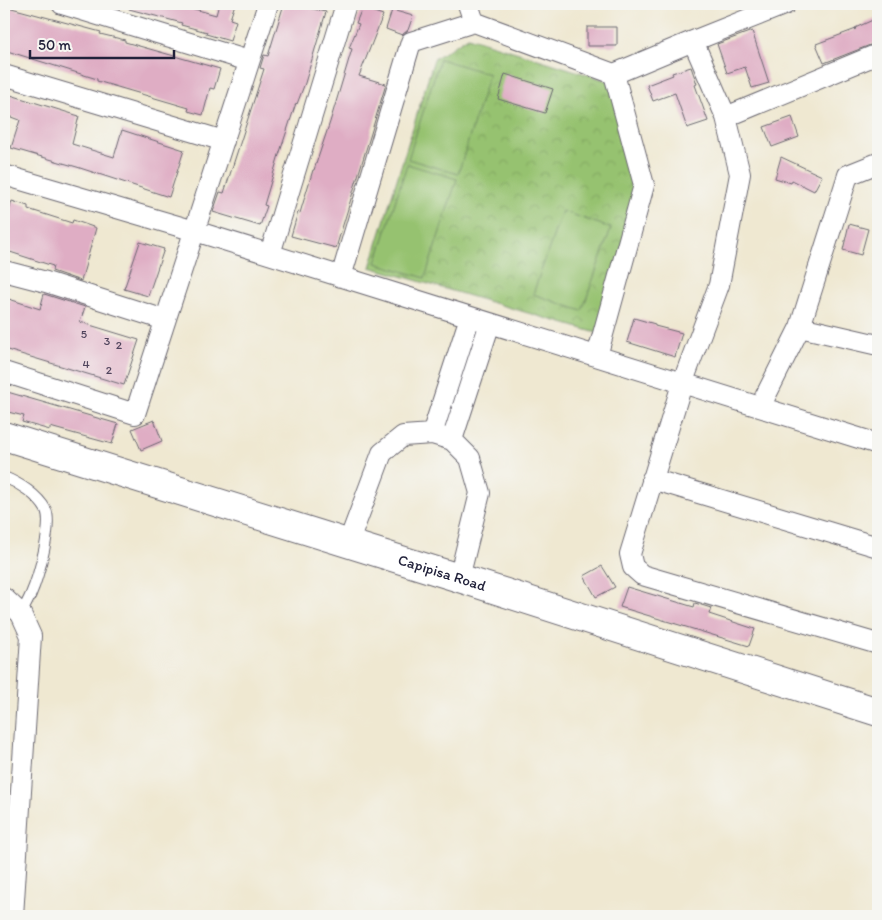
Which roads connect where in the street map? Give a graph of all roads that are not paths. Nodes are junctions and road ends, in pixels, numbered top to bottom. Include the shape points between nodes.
1 (62, 4) edge
2 (268, 4) edge
3 (346, 4) edge
4 (786, 4) edge
5 (471, 13) edge
6 (693, 41) junction
7 (878, 54) edge
8 (249, 61) junction
9 (614, 74) junction
10 (4, 75) edge
11 (726, 116) junction
12 (224, 141) junction
13 (878, 163) edge
14 (4, 175) edge
15 (194, 230) junction
16 (270, 254) junction
17 (4, 271) edge
18 (341, 276) junction
19 (470, 317) junction
20 (166, 320) junction
21 (490, 323) junction
22 (800, 327) junction
23 (878, 345) edge
24 (597, 356) junction
25 (4, 372) edge
26 (682, 384) junction
27 (760, 408) junction
28 (432, 434) junction
29 (4, 436) edge
30 (452, 440) junction
31 (878, 444) edge
32 (4, 477) edge
33 (652, 479) junction
34 (348, 544) junction
35 (878, 547) edge
36 (459, 578) junction
37 (4, 598) edge
38 (21, 614) junction
39 (878, 644) edge
40 (878, 712) edge
41 (13, 916) edge

1 - 8 street
2 - 8 street
3 - 16 street
4 - 6 street
5 - 9 street
5 - 18 street via 411,42
6 - 9 street
6 - 11 street
7 - 11 street
8 - 12 street
9 - 24 street via 644,184
10 - 12 street
11 - 26 street via 740,174 719,285
12 - 15 street
13 - 22 street via 848,175
14 - 15 street
15 - 16 street
15 - 20 street
16 - 18 street
17 - 20 street
18 - 19 street
19 - 21 street
19 - 28 street
20 - 25 street via 135,414
21 - 24 street
21 - 30 street
22 - 23 street
22 - 27 street
24 - 26 street
26 - 27 street
26 - 33 street
27 - 31 street
28 - 30 street
28 - 34 street via 403,436 382,453
29 - 34 main road, Capipisa Road
30 - 36 street via 470,458 480,492
32 - 38 lane via 35,496 47,511 44,552 32,593
33 - 35 street
33 - 39 street via 630,554 633,567 642,575
34 - 36 main road, Capipisa Road
36 - 40 main road, Capipisa Road
37 - 38 street
38 - 41 street via 31,636

